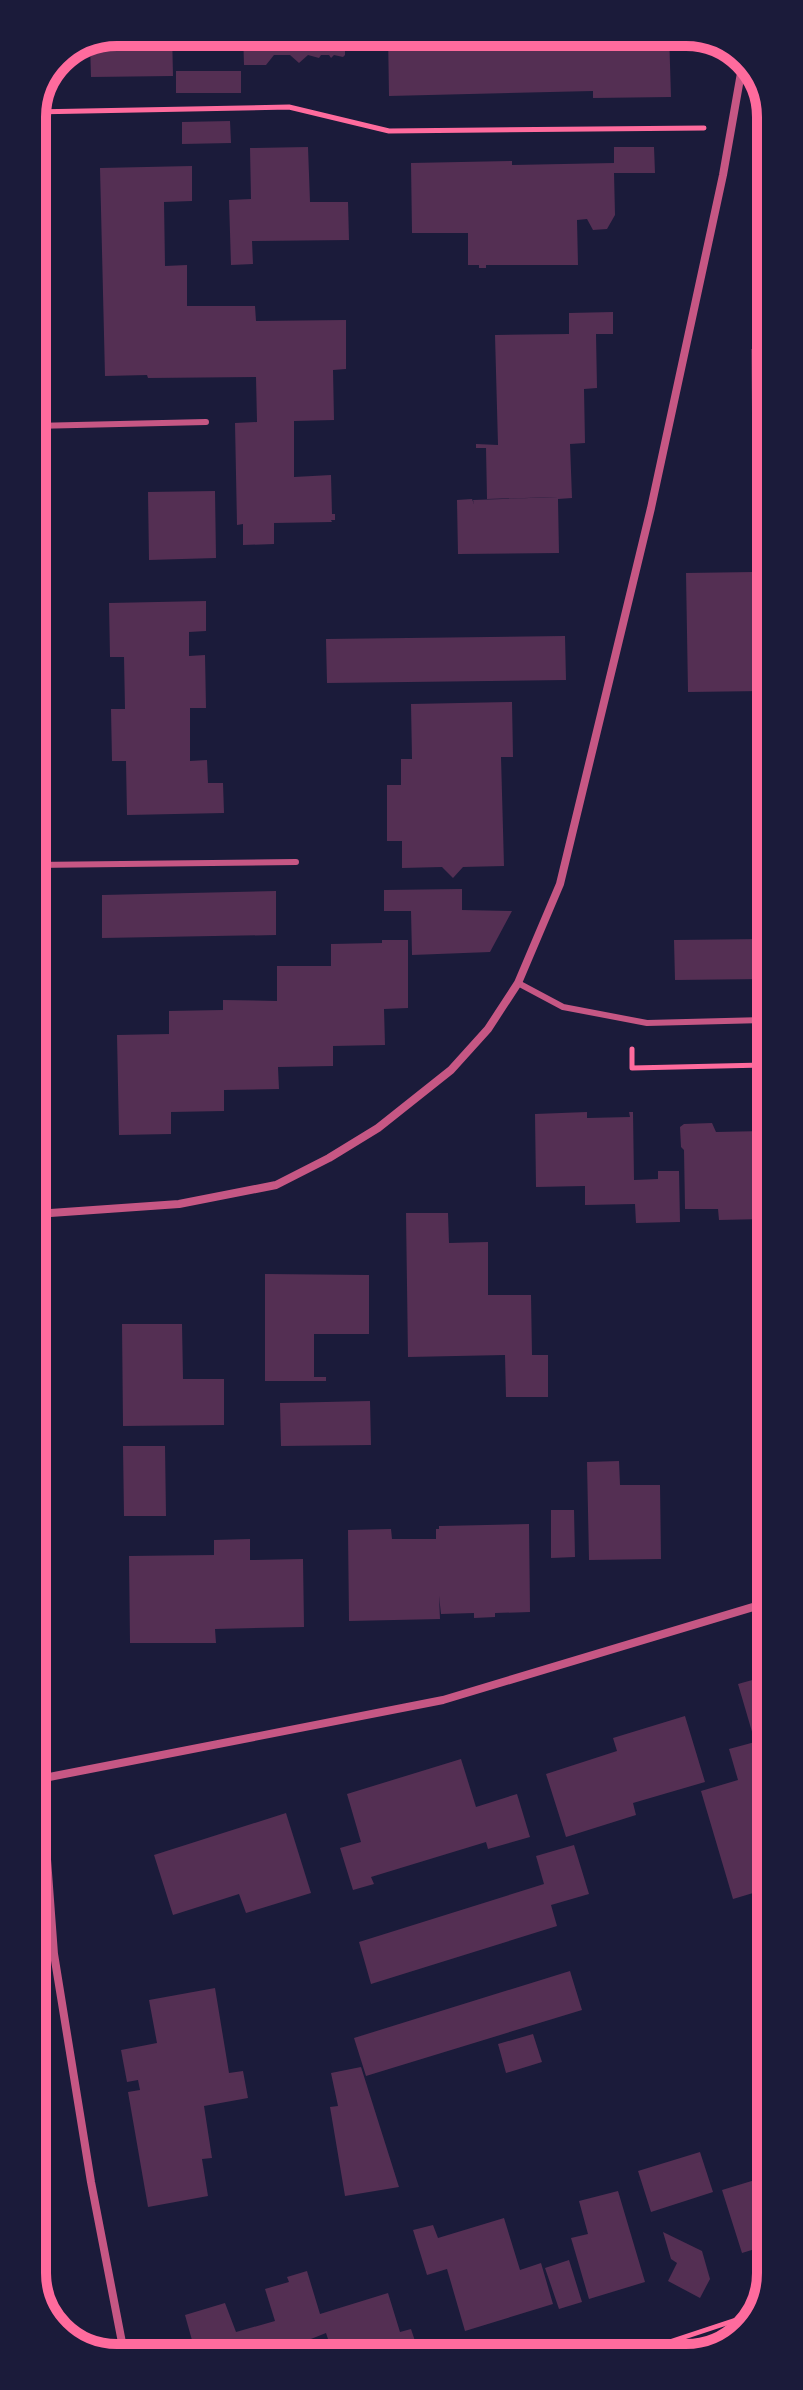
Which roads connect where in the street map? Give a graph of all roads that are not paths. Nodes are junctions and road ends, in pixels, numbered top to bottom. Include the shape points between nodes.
1 (741, 73) edge
2 (206, 422) dead end
3 (46, 426) edge
4 (296, 862) dead end
5 (46, 865) edge
6 (518, 983) junction
7 (757, 1020) edge
8 (46, 1213) edge
9 (757, 1606) edge
10 (46, 1777) edge
11 (46, 1866) edge
12 (122, 2344) edge

1 - 6 street via 651,508 564,869
2 - 3 lane
4 - 5 lane
6 - 7 lane via 563,1007 647,1023
6 - 8 street via 488,1029 451,1070 378,1128 276,1185 179,1204
9 - 10 street via 443,1700
11 - 12 street via 54,1954

